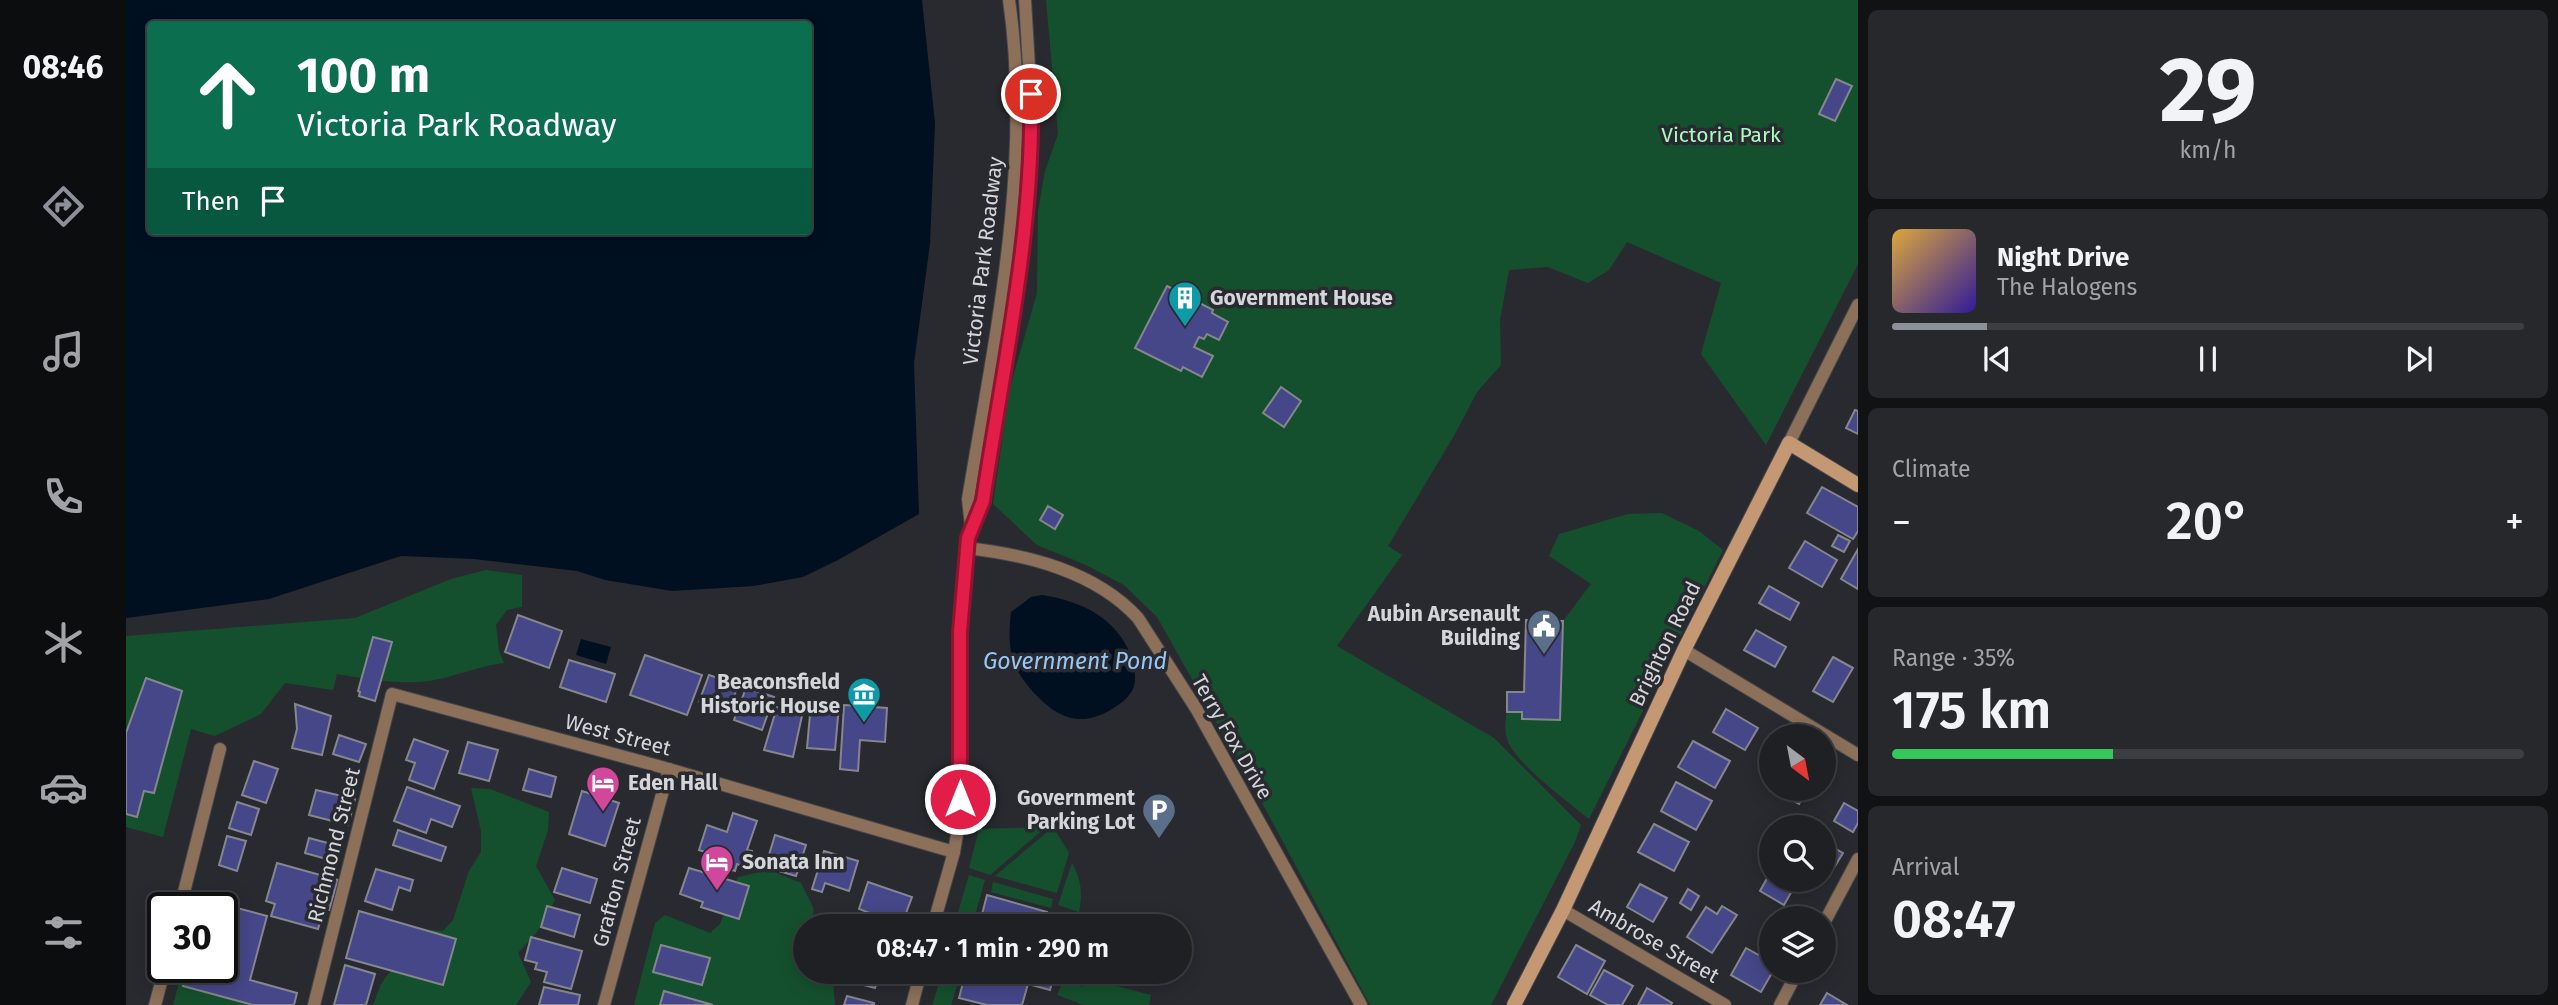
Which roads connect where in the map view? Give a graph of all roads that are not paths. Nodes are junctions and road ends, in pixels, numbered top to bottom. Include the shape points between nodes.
1 (1009, 0) edge
2 (1025, 0) edge
3 (1858, 304) edge
4 (1788, 443) junction
5 (1858, 485) edge
6 (971, 526) junction
7 (967, 548) junction
8 (1685, 650) junction
9 (392, 694) joint
10 (220, 749) dead end
11 (1858, 755) edge
12 (669, 769) junction
13 (954, 852) junction
14 (1858, 859) edge
15 (184, 892) edge
16 (1833, 906) edge
17 (1563, 910) junction
18 (936, 914) edge
19 (161, 983) edge
20 (1792, 983) edge
21 (918, 984) edge
22 (155, 1005) edge
23 (314, 1005) edge
24 (604, 1005) edge
25 (912, 1005) edge
26 (1361, 1005) edge
27 (1514, 1005) edge
28 (1725, 1005) edge
29 (1780, 1005) edge

1 - 6 street, Victoria Park Roadway via 1017,142 995,332 968,499
2 - 6 street, Victoria Park Roadway via 1031,105 1028,184 983,501
3 - 4 street, Brighton Road
4 - 5 main road
4 - 8 main road, Brighton Road
6 - 7 street, Victoria Park Roadway
7 - 13 street, Victoria Park Roadway via 960,632 960,799
7 - 26 street, Terry Fox Drive via 1009,554 1091,581 1138,618 1197,710
8 - 11 street
8 - 17 main road, Brighton Road
9 - 12 street, West Street
9 - 23 street, Richmond Street
10 - 15 street
12 - 13 street, West Street
12 - 24 street, Grafton Street
13 - 18 street, Victoria Park Roadway
14 - 16 street
17 - 27 main road, Brighton Road
17 - 28 street, Ambrose Street
19 - 22 street
20 - 29 street
21 - 25 street

